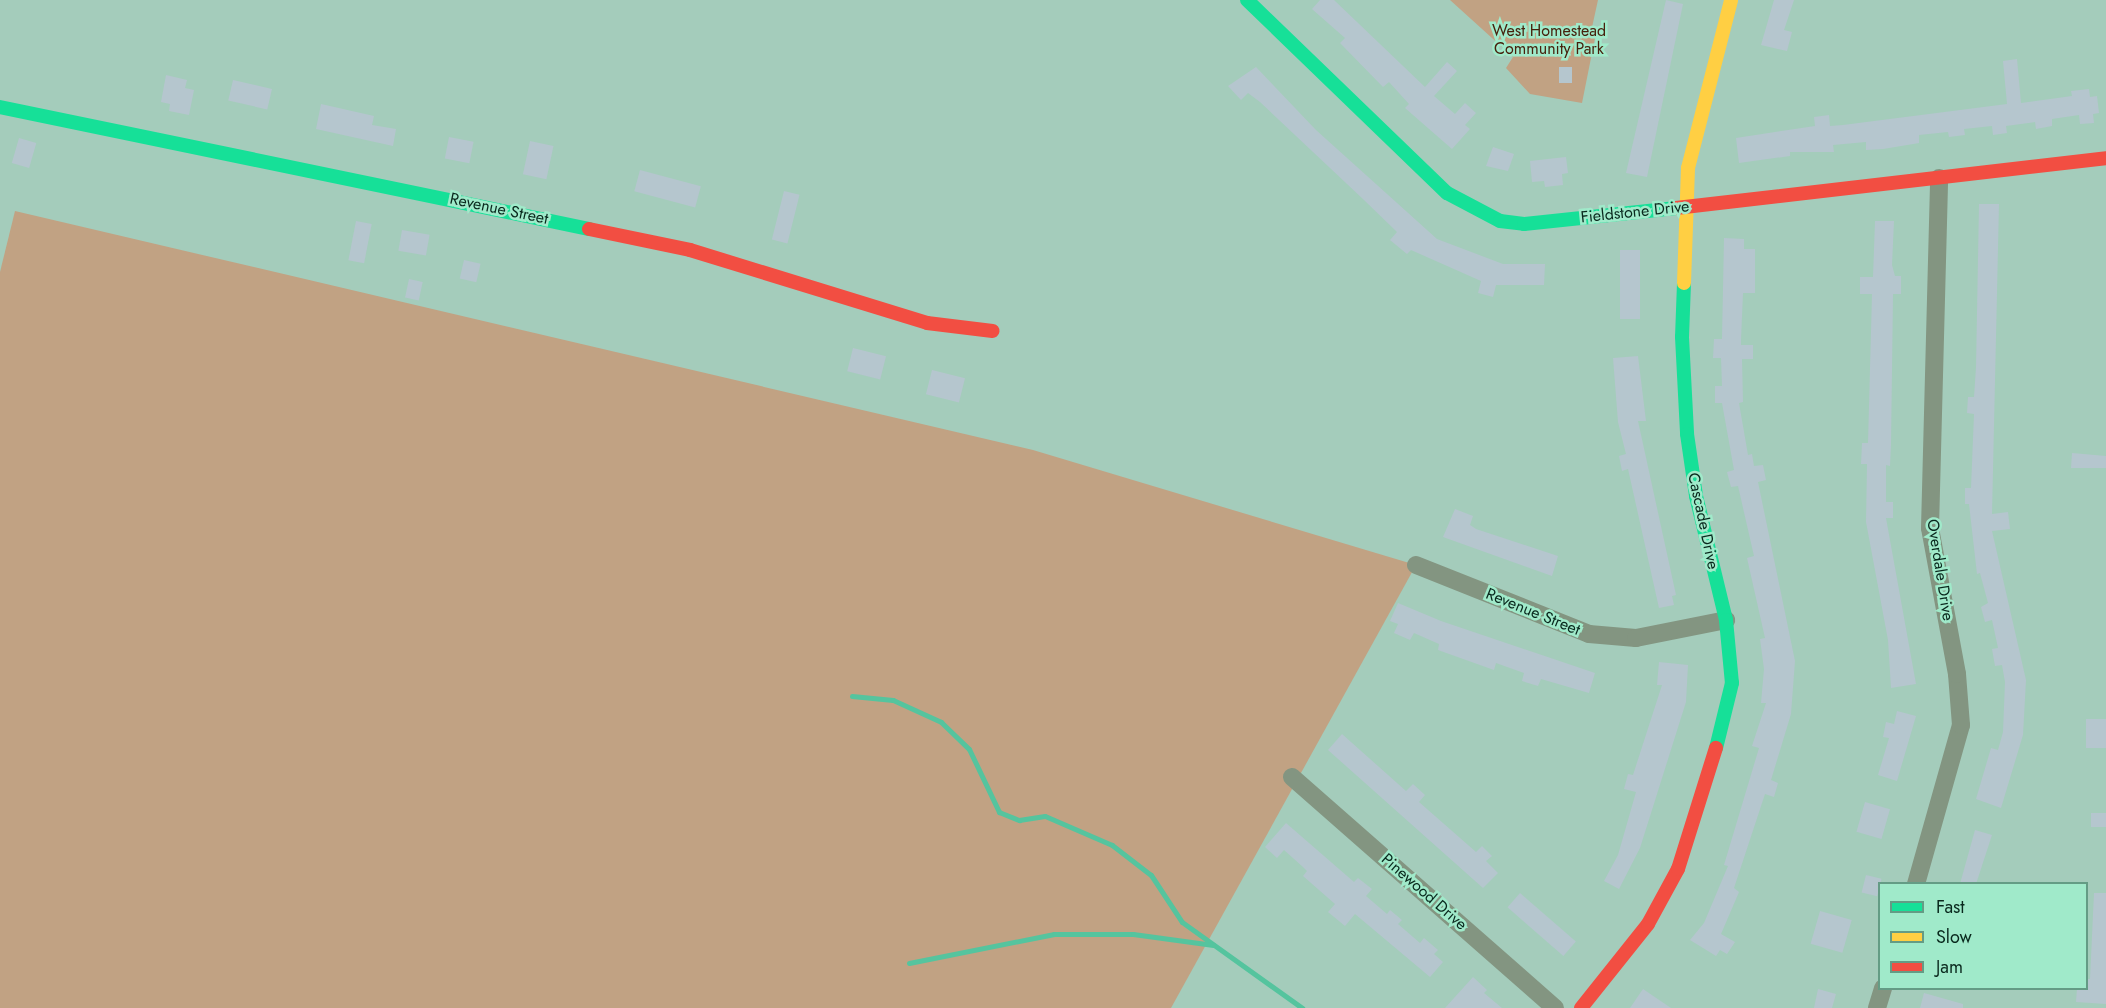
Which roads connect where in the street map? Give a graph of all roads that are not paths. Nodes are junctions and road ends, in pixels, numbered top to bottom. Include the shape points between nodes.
1 (1247, 0) edge
2 (1731, 0) edge
3 (0, 107) edge
4 (2106, 158) edge
5 (1939, 178) junction
6 (1687, 207) junction
7 (993, 331) dead end
8 (1416, 565) dead end
9 (1725, 620) junction
10 (1292, 777) dead end
11 (1917, 882) edge
12 (1882, 990) edge
13 (1556, 1008) edge
14 (1581, 1008) edge
15 (1877, 1008) edge

1 - 6 street, Fieldstone Drive via 1447,193 1500,221 1524,224
2 - 6 street, Cascade Drive via 1688,168
3 - 7 street, Revenue Street via 690,250 927,323
4 - 5 street, Fieldstone Drive
5 - 6 street, Fieldstone Drive
5 - 11 street, Overdale Drive via 1930,528 1957,674 1961,726
6 - 9 street, Cascade Drive via 1682,326 1687,434 1696,496
8 - 9 street, Revenue Street via 1589,634 1636,638
9 - 14 street, Cascade Drive via 1732,683 1724,723 1678,869 1648,924
10 - 13 street, Pinewood Drive
12 - 15 street

